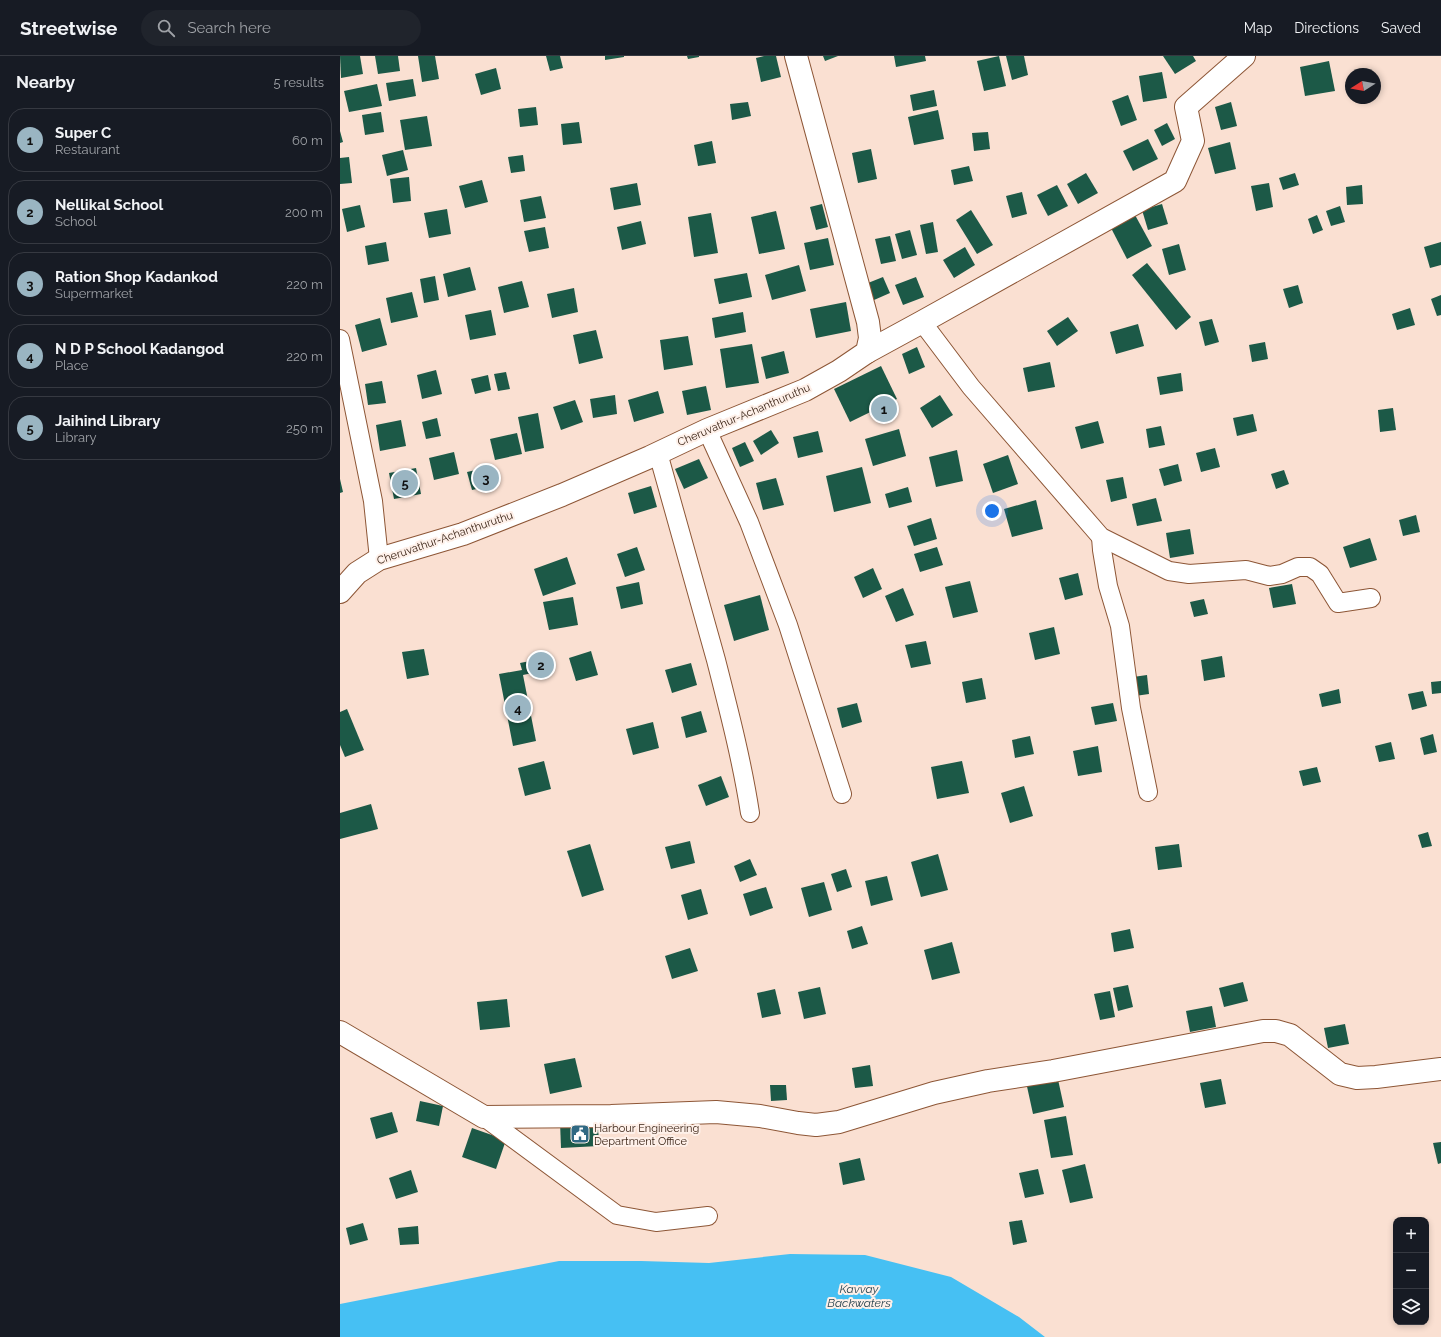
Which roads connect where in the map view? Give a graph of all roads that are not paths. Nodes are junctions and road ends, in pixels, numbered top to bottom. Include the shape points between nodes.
1 (796, 56) edge
2 (1244, 56) edge
3 (922, 322) junction
4 (340, 339) edge
5 (867, 352) junction
6 (707, 430) junction
7 (658, 453) junction
8 (1101, 537) junction
9 (379, 560) junction
10 (340, 592) edge
11 (1371, 598) dead end
12 (1148, 792) dead end
13 (842, 794) dead end
14 (750, 813) dead end
15 (340, 1032) edge
16 (1441, 1069) edge
17 (484, 1117) junction
18 (708, 1216) dead end

1 - 5 main road via 868,322 870,338
2 - 3 main road, Cheruvathur-Achanthuruthu via 1186,107 1193,141 1174,181
3 - 5 main road, Cheruvathur-Achanthuruthu
3 - 8 street via 971,387
4 - 9 street via 373,501
5 - 6 main road, Cheruvathur-Achanthuruthu via 805,390
6 - 7 main road, Cheruvathur-Achanthuruthu
6 - 13 street via 749,522 788,625
7 - 9 main road, Cheruvathur-Achanthuruthu via 463,534
7 - 14 street via 732,724
8 - 11 street via 1169,570 1189,574 1246,570 1269,576 1298,567 1310,567 1320,574 1338,603
8 - 12 street via 1108,586 1120,626 1131,708
9 - 10 main road, Cheruvathur-Achanthuruthu via 357,573
15 - 17 main road
16 - 17 main road via 1376,1078 1357,1078 1340,1074 1290,1035 1263,1031 1061,1070 988,1081 839,1122 816,1125 716,1112
17 - 18 street via 617,1215 656,1222

